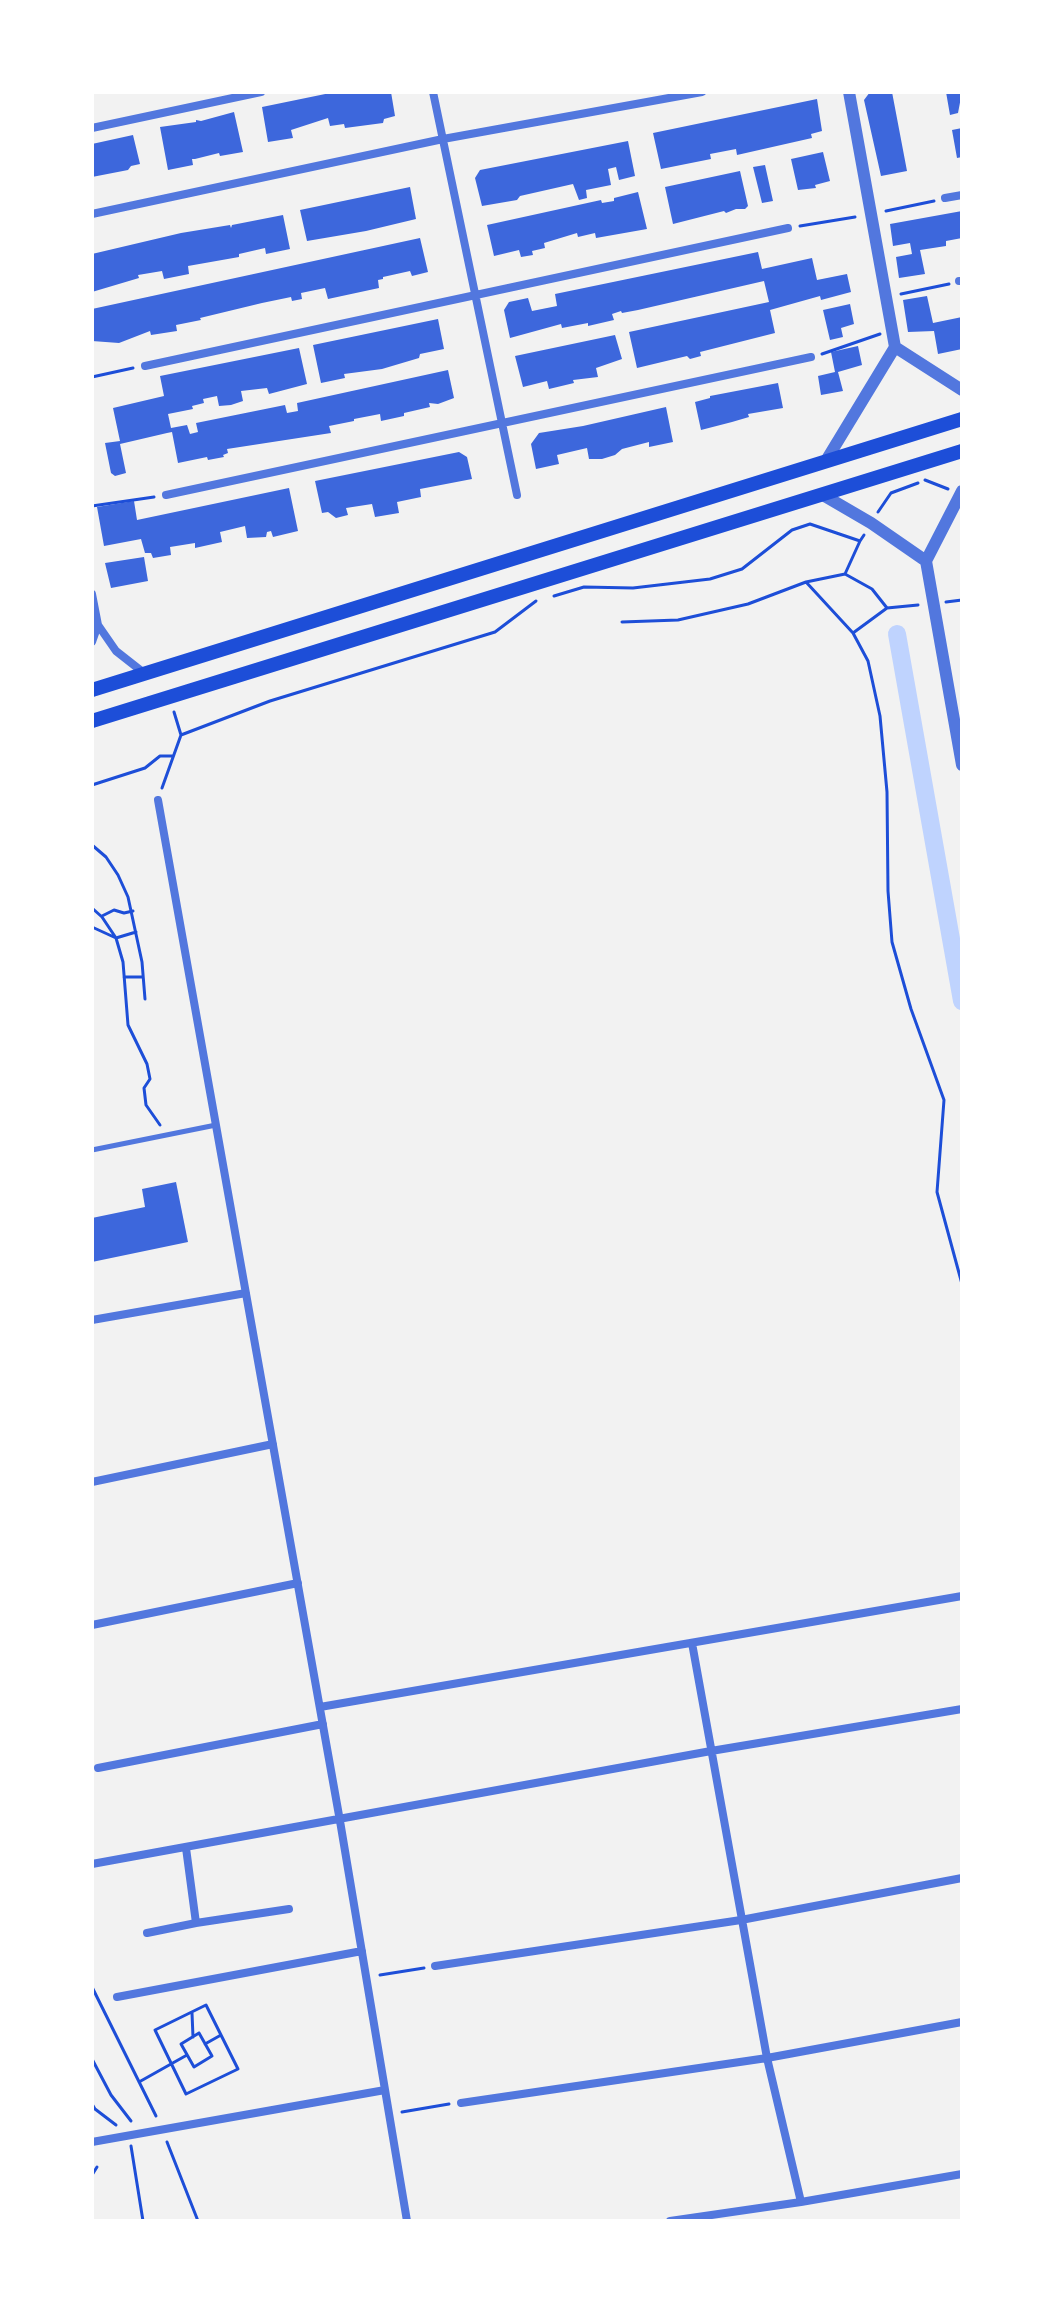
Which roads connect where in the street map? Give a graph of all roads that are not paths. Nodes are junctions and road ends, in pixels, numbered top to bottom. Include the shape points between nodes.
1 (261, 92) edge
2 (433, 92) edge
3 (702, 92) edge
4 (849, 92) edge
5 (92, 128) edge
6 (443, 139) junction
7 (962, 195) edge
8 (945, 198) road end
9 (92, 214) edge
10 (788, 228) road end
11 (475, 295) junction
12 (895, 347) junction
13 (811, 357) road end
14 (145, 366) road end
15 (962, 390) edge
16 (962, 419) edge
17 (502, 424) junction
18 (962, 451) edge
19 (827, 459) junction
20 (961, 492) edge
21 (166, 495) road end
22 (517, 495) dead end
23 (823, 495) junction
24 (926, 561) junction
25 (92, 594) edge
26 (98, 625) junction
27 (92, 642) edge
28 (144, 673) junction
29 (92, 690) edge
30 (92, 721) edge
31 (962, 765) edge
32 (158, 800) road end
33 (216, 1125) junction
34 (92, 1150) edge
35 (246, 1293) junction
36 (92, 1320) edge
37 (273, 1444) junction
38 (92, 1482) edge
39 (298, 1583) junction
40 (962, 1596) edge
41 (92, 1625) edge
42 (692, 1643) junction
43 (320, 1707) junction
44 (962, 1709) edge
45 (323, 1724) junction
46 (711, 1751) junction
47 (98, 1768) dead end
48 (340, 1821) junction
49 (186, 1848) junction
50 (92, 1864) edge
51 (962, 1878) edge
52 (289, 1909) dead end
53 (741, 1920) junction
54 (196, 1923) junction
55 (147, 1933) dead end
56 (362, 1951) junction
57 (435, 1966) road end
58 (117, 1997) dead end
59 (962, 2022) edge
60 (767, 2058) junction
61 (385, 2090) junction
62 (461, 2103) road end
63 (92, 2142) edge
64 (962, 2174) edge
65 (801, 2202) junction
66 (407, 2221) edge
67 (670, 2221) edge

1 - 5 street
2 - 6 street
3 - 6 street
4 - 12 street
6 - 9 street
6 - 11 street
7 - 8 street
10 - 11 street
11 - 14 street
11 - 17 street
12 - 15 street
12 - 19 street
13 - 17 street
16 - 19 main road
17 - 21 street
17 - 22 street
18 - 23 main road
19 - 28 main road
20 - 24 street
23 - 24 street
23 - 30 main road
24 - 31 street
25 - 26 street
26 - 27 street
26 - 28 street via 116,651
28 - 29 main road
32 - 33 street
33 - 34 lane
33 - 35 street
35 - 36 street
35 - 37 street
37 - 38 street
37 - 39 street
39 - 41 street
39 - 43 street
40 - 42 street
42 - 43 street
42 - 46 street
43 - 45 street
44 - 46 street
45 - 47 street
45 - 48 street
46 - 48 street
46 - 53 street
48 - 49 street
48 - 56 street
49 - 50 street
49 - 54 street
51 - 53 street
52 - 54 street
53 - 57 street
53 - 60 street
54 - 55 street
56 - 58 street
56 - 61 street
59 - 60 street
60 - 62 street
60 - 65 street
61 - 63 street
61 - 66 street
64 - 65 street
65 - 67 street

